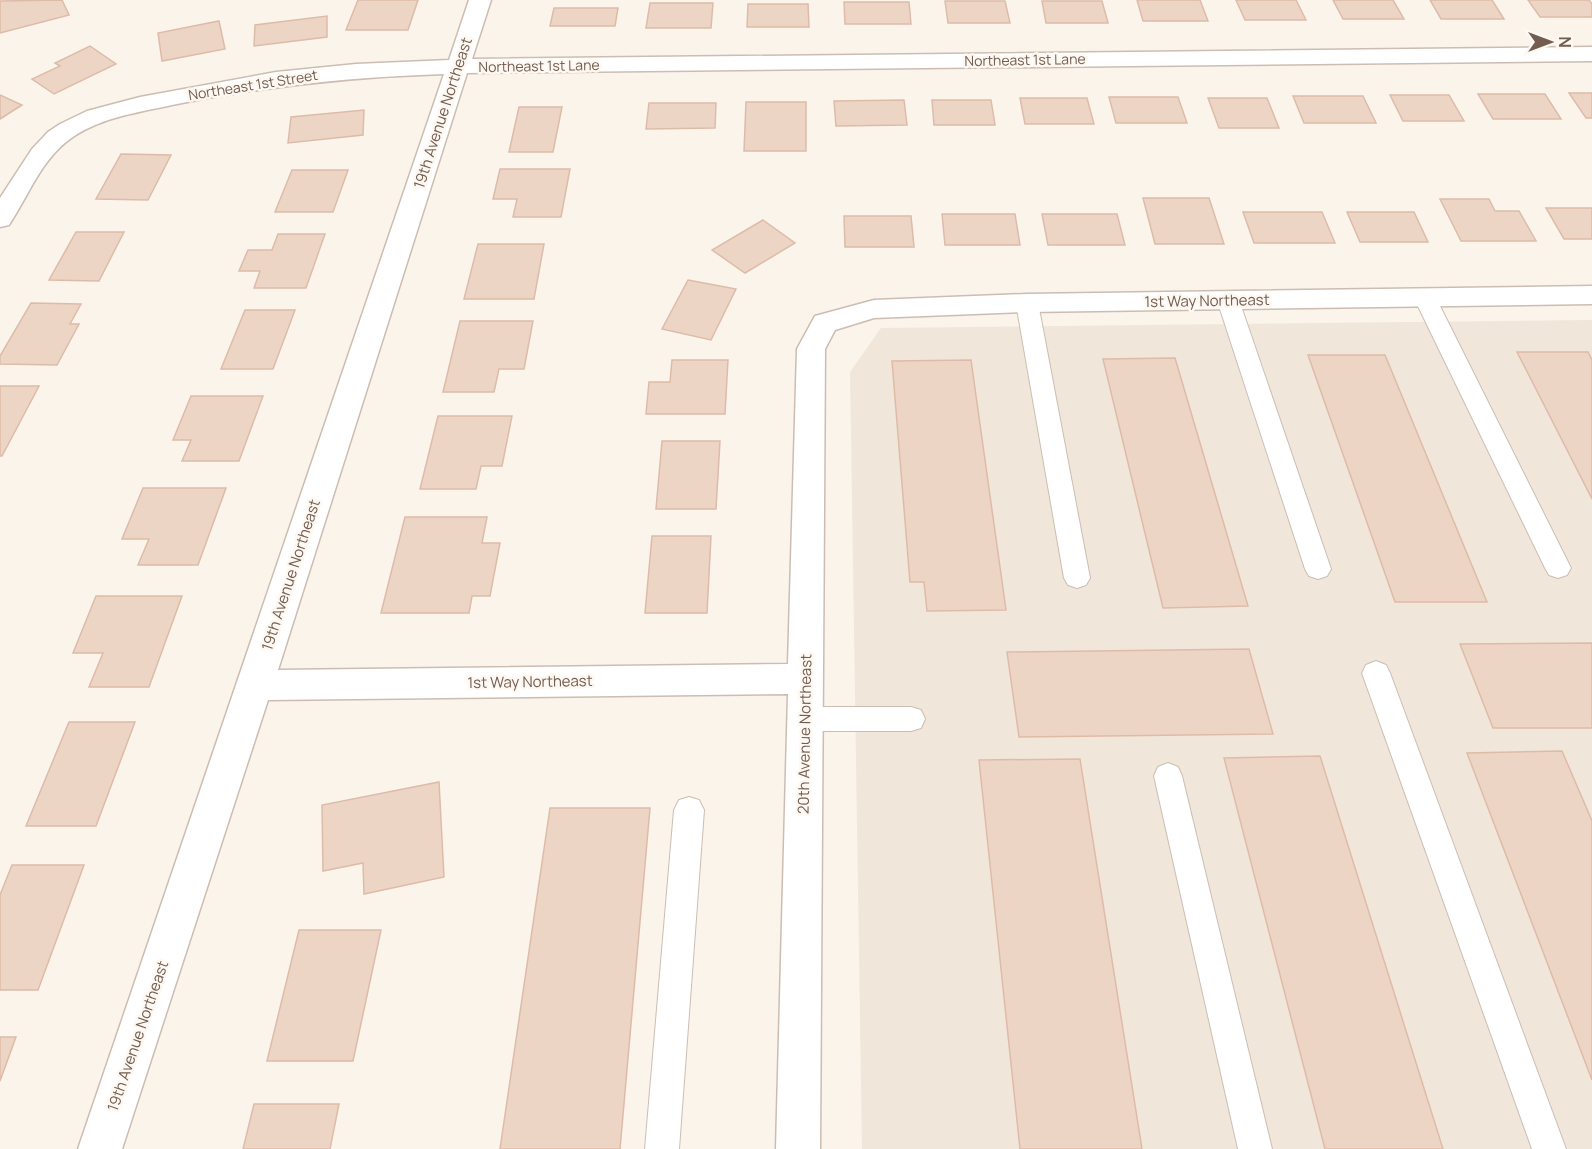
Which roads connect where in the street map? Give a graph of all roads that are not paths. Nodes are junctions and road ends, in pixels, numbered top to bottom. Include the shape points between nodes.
1 (480, 0) edge
2 (1592, 54) edge
3 (458, 67) junction
4 (0, 219) edge
5 (1592, 295) edge
6 (1425, 298) junction
7 (1228, 300) junction
8 (1026, 303) junction
9 (825, 323) joint
10 (1558, 568) dead end
11 (1318, 569) dead end
12 (1077, 578) dead end
13 (1376, 674) dead end
14 (806, 679) junction
15 (255, 685) junction
16 (805, 719) junction
17 (911, 719) dead end
18 (1168, 776) dead end
19 (688, 810) dead end
20 (100, 1149) edge
21 (662, 1149) edge
22 (798, 1149) edge
23 (1255, 1149) edge
24 (1549, 1149) edge

1 - 3 street, 19th Avenue Northeast
2 - 3 street, Northeast 1st Lane
3 - 4 street, Northeast 1st Street via 310,75 232,86 97,116 75,125 44,151
3 - 15 street, 19th Avenue Northeast
5 - 6 street, 1st Way Northeast
6 - 7 street, 1st Way Northeast
6 - 10 lane
7 - 8 street, 1st Way Northeast
7 - 11 lane
8 - 9 street, 1st Way Northeast via 874,309
8 - 12 lane
9 - 14 street, 20th Avenue Northeast via 811,349
13 - 24 lane
14 - 15 street, 1st Way Northeast
14 - 16 street, 20th Avenue Northeast
15 - 20 street, 19th Avenue Northeast
16 - 17 lane
16 - 22 street, 20th Avenue Northeast
18 - 23 lane
19 - 21 lane

